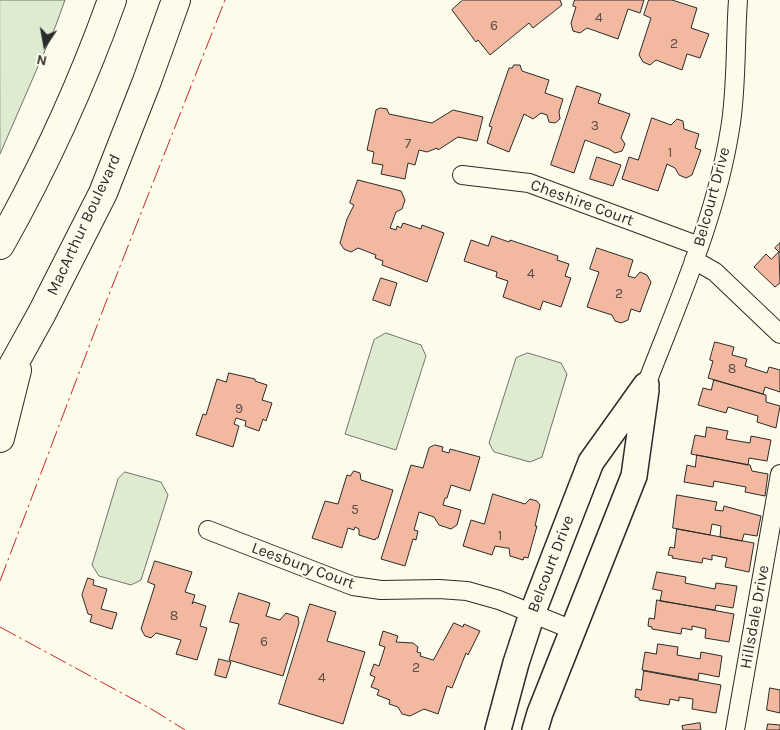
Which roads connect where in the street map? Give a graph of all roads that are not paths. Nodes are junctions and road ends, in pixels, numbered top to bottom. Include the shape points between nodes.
1 (112, 0) edge
2 (176, 0) edge
3 (738, 0) edge
4 (462, 175) dead end
5 (0, 245) edge
6 (696, 253) junction
7 (780, 334) edge
8 (23, 348) junction
9 (646, 385) junction
10 (0, 389) edge
11 (0, 438) edge
12 (780, 474) edge
13 (208, 530) dead end
14 (532, 614) junction
15 (572, 630) junction
16 (498, 730) edge
17 (535, 730) edge
18 (735, 730) edge

1 - 5 main road via 62,123
2 - 8 main road, MacArthur Boulevard via 103,193
3 - 6 street, Belcourt Drive via 730,128 718,187
4 - 6 street, Cheshire Court via 529,183
6 - 7 street
6 - 9 street, Belcourt Drive
8 - 10 main road, MacArthur Boulevard
8 - 11 main road
9 - 14 street, Belcourt Drive via 591,462
9 - 15 street, Belcourt Drive via 634,476
12 - 18 street, Hillsdale Drive
13 - 14 street, Leesbury Court via 353,586 382,590 467,591
14 - 15 street, Leesbury Court
14 - 16 street, Belcourt Drive
15 - 17 street, Belcourt Drive

